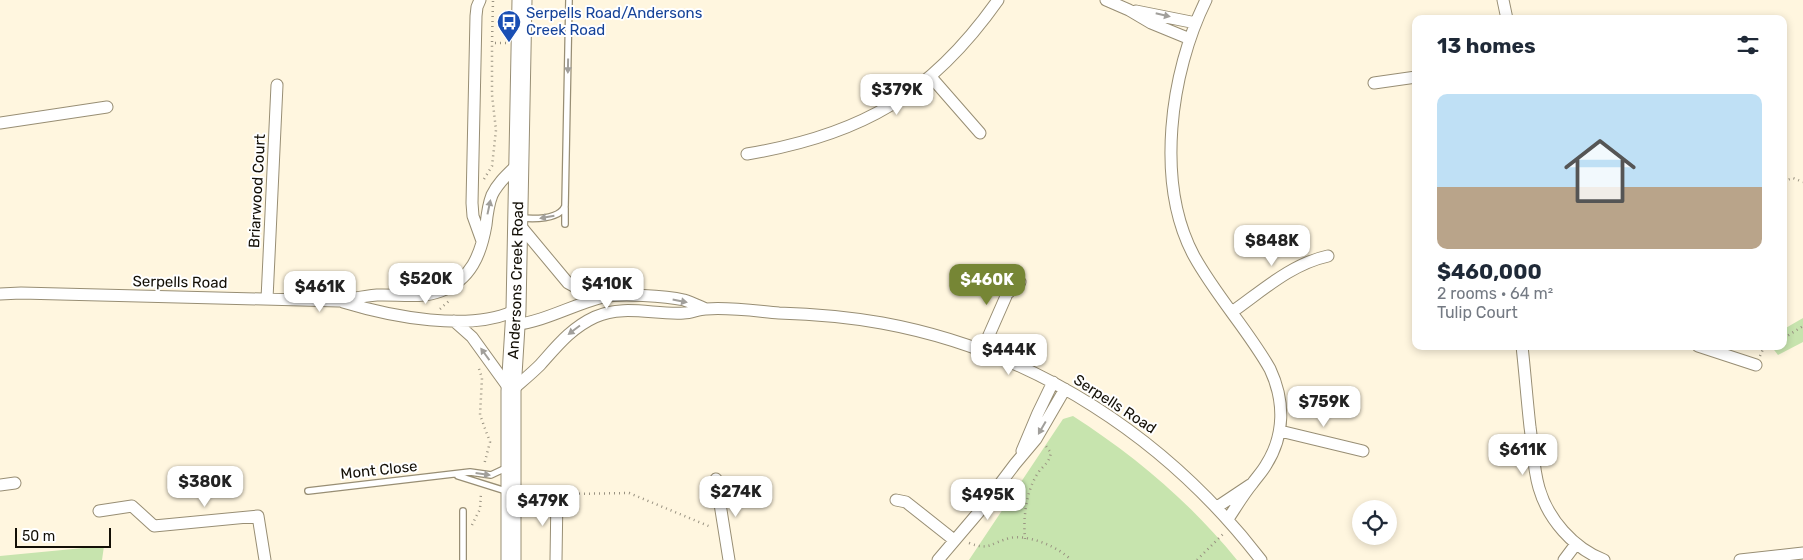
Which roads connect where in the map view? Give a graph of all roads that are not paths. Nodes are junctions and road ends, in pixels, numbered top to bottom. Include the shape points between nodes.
1 (480, 0) edge
2 (522, 0) edge
3 (569, 0) edge
4 (998, 0) edge
5 (1106, 0) edge
6 (1206, 0) edge
7 (1503, 0) edge
8 (1129, 10) junction
9 (1507, 15) edge
10 (1196, 23) junction
11 (1190, 39) junction
12 (931, 77) junction
13 (1412, 78) edge
14 (1374, 83) dead end
15 (277, 85) dead end
16 (106, 108) dead end
17 (0, 123) edge
18 (980, 133) dead end
19 (747, 154) dead end
20 (519, 163) junction
21 (565, 204) junction
22 (517, 220) junction
23 (565, 224) dead end
24 (482, 242) junction
25 (1328, 256) dead end
26 (1020, 282) dead end
27 (0, 290) edge
28 (21, 292) junction
29 (0, 294) edge
30 (621, 295) junction
31 (637, 296) junction
32 (267, 299) junction
33 (339, 301) junction
34 (706, 309) junction
35 (637, 310) junction
36 (1232, 312) junction
37 (515, 317) junction
38 (454, 321) junction
39 (1522, 350) edge
40 (1710, 350) edge
41 (982, 351) junction
42 (1756, 365) dead end
43 (1053, 382) junction
44 (1065, 389) junction
45 (511, 391) junction
46 (1280, 432) junction
47 (1363, 451) dead end
48 (1015, 464) junction
49 (512, 465) junction
50 (453, 475) junction
51 (716, 479) dead end
52 (15, 483) dead end
53 (1252, 484) junction
54 (0, 485) edge
55 (308, 491) dead end
56 (511, 492) junction
57 (557, 495) road end
58 (896, 500) dead end
59 (1217, 507) junction
60 (99, 511) dead end
61 (463, 511) dead end
62 (1230, 522) junction
63 (955, 539) junction
64 (1576, 544) junction
65 (1803, 553) edge
66 (265, 560) edge
67 (463, 560) edge
68 (511, 560) edge
69 (556, 560) edge
70 (730, 560) edge
71 (938, 560) edge
72 (1261, 560) edge
73 (1564, 560) edge
74 (1604, 560) edge
75 (1740, 560) edge

1 - 24 street via 476,16 472,214
2 - 20 main road, Andersons Creek Road
3 -> 21 lane
4 - 12 street via 974,33
5 - 8 street
6 - 10 street
7 - 9 street
8 -> 10 street
8 - 11 street
10 - 11 street
11 - 36 street via 1174,111 1173,188 1180,224 1195,258
12 - 18 street
12 - 19 street via 897,102 844,129 796,145
13 - 14 street
15 - 32 street, Briarwood Court
16 - 17 street
20 - 22 main road, Andersons Creek Road
24 -> 20 street, Serpells Road via 493,193
21 -> 22 lane via 557,215
21 - 23 lane
22 - 30 street, Serpells Road via 571,285 585,291
22 - 37 main road, Andersons Creek Road
24 - 33 street, Serpells Road via 479,255 467,274 442,291
25 - 36 street via 1292,270
26 - 41 street via 1007,294
27 - 28 street, Serpells Road
28 - 29 street, Serpells Road
28 - 32 street, Serpells Road
30 - 31 street, Serpells Road
30 - 37 street, Serpells Road via 602,297 540,320
31 -> 34 street, Serpells Road via 684,300
31 - 35 street
32 - 33 street, Serpells Road
33 - 38 street, Serpells Road via 389,314
34 - 35 street, Serpells Road via 684,313
34 - 41 street, Serpells Road via 858,319
35 -> 45 street, Serpells Road via 606,313 579,326
36 - 46 street via 1274,378 1281,405
37 - 38 street, Serpells Road via 504,315
37 - 45 main road, Andersons Creek Road
45 -> 38 street via 472,337
39 - 64 street via 1539,489 1556,522
40 - 42 street
41 - 43 street, Serpells Road
43 - 44 street, Serpells Road
43 - 48 street
44 -> 48 street via 1036,439
44 - 59 street, Serpells Road via 1150,445
45 - 49 main road, Andersons Creek Road
46 - 47 street
46 - 53 street via 1273,453
48 - 63 street
49 - 50 lane, Mont Close via 491,476 472,472
49 - 56 main road, Andersons Creek Road
50 - 55 lane, Mont Close
50 - 56 lane, Mont Close
51 - 70 street
52 - 54 street
53 - 59 street
53 - 62 street
56 - 68 main road, Andersons Creek Road
57 - 69 street
58 - 63 street via 906,502
59 - 62 street, Serpells Road
60 - 66 street via 132,506 154,526 258,516
61 - 67 lane
62 - 72 street, Serpells Road
63 - 71 street
64 - 73 street
64 - 74 street
65 - 75 street

